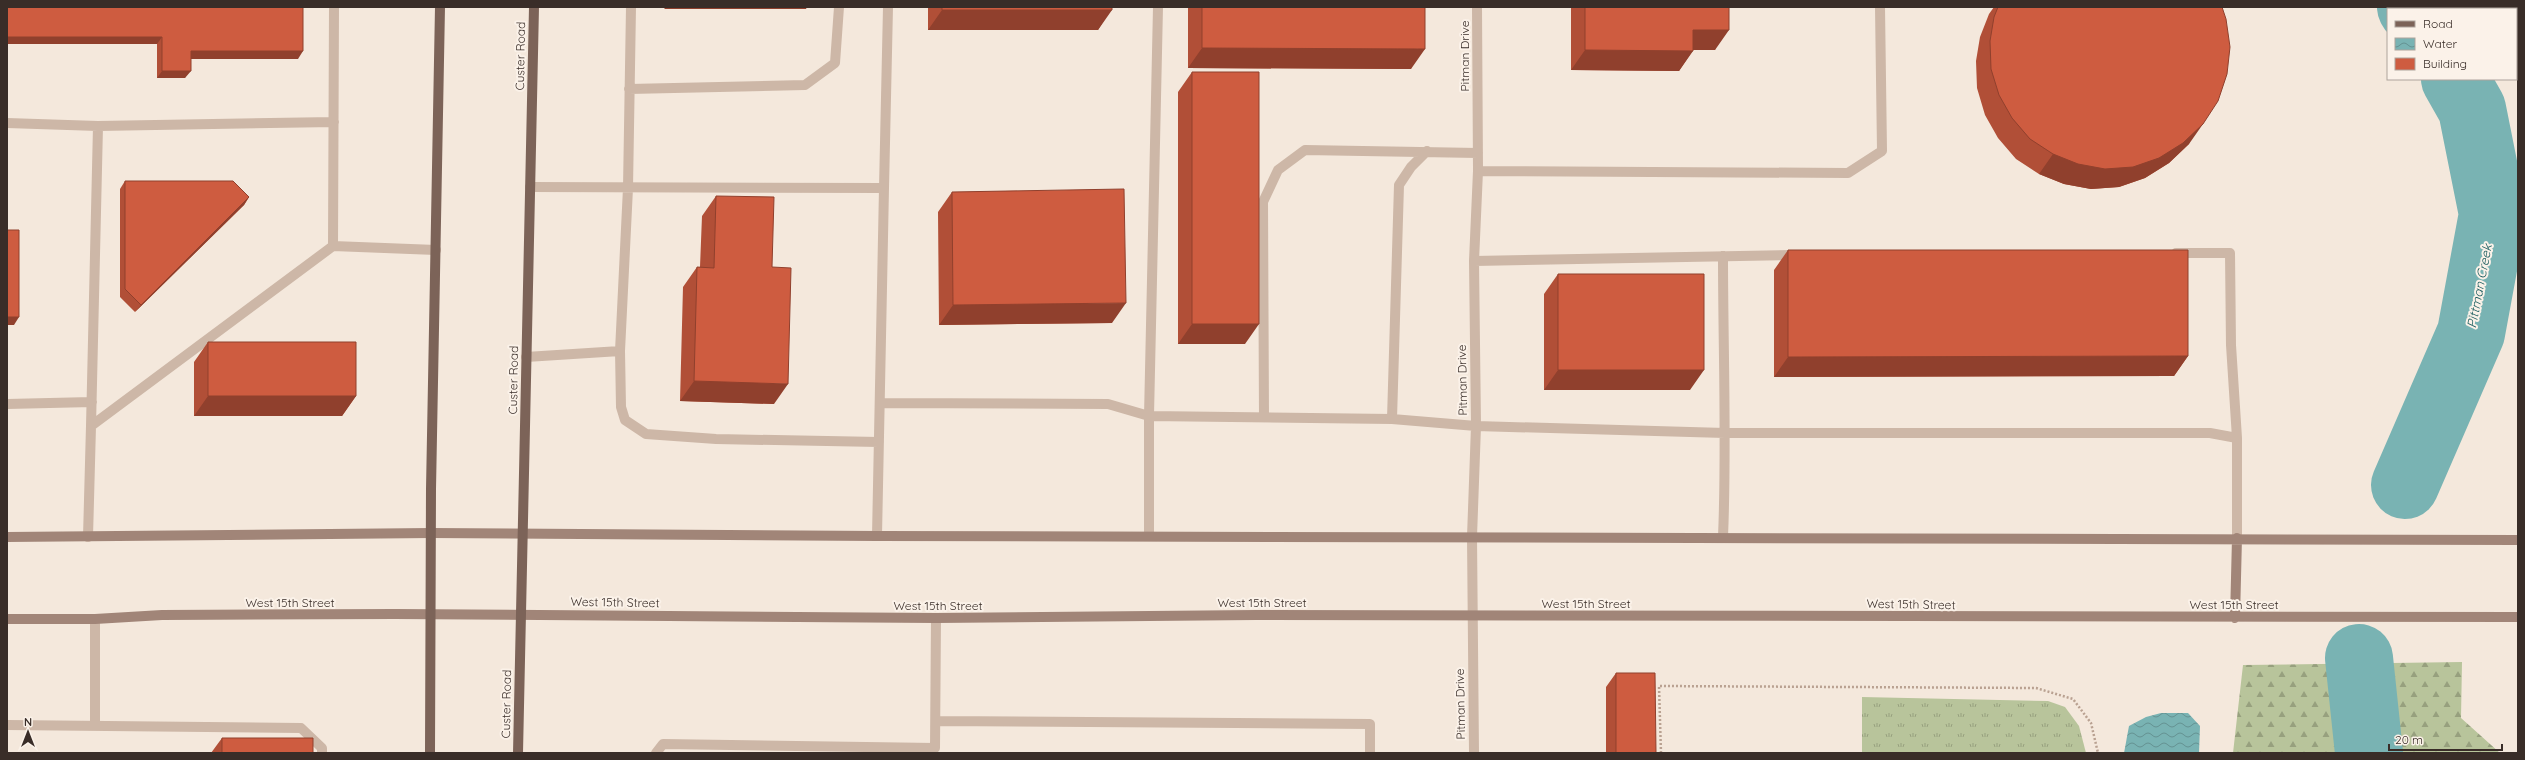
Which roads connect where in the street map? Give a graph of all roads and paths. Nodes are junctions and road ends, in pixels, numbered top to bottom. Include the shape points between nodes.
1 (334, 7) edge
2 (440, 7) edge
3 (534, 7) edge
4 (631, 7) edge
5 (839, 7) edge
6 (888, 7) edge
7 (1158, 7) edge
8 (1477, 7) edge
9 (1880, 7) edge
10 (629, 88) junction
11 (334, 122) junction
12 (7, 124) edge
13 (98, 126) junction
14 (1427, 151) junction
15 (1478, 153) junction
16 (1478, 171) junction
17 (530, 187) junction
18 (628, 188) junction
19 (884, 188) junction
20 (333, 246) junction
21 (436, 250) junction
22 (2167, 252) edge
23 (1808, 255) edge
24 (1722, 256) junction
25 (1474, 261) junction
26 (620, 351) junction
27 (526, 357) junction
28 (92, 402) junction
29 (880, 403) junction
30 (7, 404) edge
31 (1149, 416) junction
32 (1264, 417) junction
33 (1392, 419) junction
34 (91, 426) junction
35 (1476, 426) junction
36 (1725, 433) junction
37 (2237, 438) junction
38 (879, 442) junction
39 (431, 533) junction
40 (523, 534) junction
41 (877, 536) junction
42 (1149, 536) junction
43 (88, 537) junction
44 (1472, 537) junction
45 (1723, 537) junction
46 (7, 538) edge
47 (2237, 538) junction
48 (2518, 540) edge
49 (431, 614) junction
50 (521, 614) junction
51 (1471, 616) junction
52 (2518, 617) edge
53 (936, 618) junction
54 (2235, 618) junction
55 (7, 619) edge
56 (95, 619) junction
57 (936, 721) junction
58 (7, 725) edge
59 (95, 726) junction
60 (1660, 731) junction
61 (1653, 732) edge
62 (322, 753) edge
63 (430, 753) edge
64 (518, 753) edge
65 (656, 753) edge
66 (1370, 753) edge
67 (1474, 753) edge
68 (1660, 753) edge
69 (2098, 753) edge

1 - 11 street
2 - 21 main road
3 - 17 main road, Custer Road
4 - 10 street
5 - 10 street via 835,63 805,85
6 - 19 street
7 - 31 street
8 - 15 street, Pitman Drive
9 - 16 street via 1882,151 1848,173
10 - 18 street
11 - 13 street
11 - 20 street
12 - 13 street
13 - 28 street
14 - 15 street
14 - 32 street via 1306,150 1278,170 1263,202
14 - 33 street via 1412,166 1399,185
15 - 16 street, Pitman Drive
16 - 25 street, Pitman Drive
17 - 18 street
17 - 27 main road, Custer Road
18 - 19 street
18 - 26 street
19 - 29 street
20 - 21 street
20 - 34 street
21 - 39 main road
22 - 37 street via 2230,253 2231,345
23 - 24 street
24 - 25 street
24 - 36 street
25 - 35 street, Pitman Drive
26 - 27 street
26 - 38 street via 621,407 625,420 646,434 716,439
27 - 40 main road, Custer Road
28 - 30 street
28 - 34 street
29 - 31 street via 1108,404
29 - 38 street
31 - 32 street
31 - 42 street
32 - 33 street
33 - 35 street
34 - 43 street
35 - 36 street
35 - 44 street, Pitman Drive
36 - 37 street via 2210,433
36 - 45 street
37 - 47 street
38 - 41 street
39 - 40 main road
39 - 43 main road
39 - 49 main road
40 - 41 main road
40 - 50 main road, Custer Road
41 - 42 main road
42 - 44 main road
43 - 46 main road
44 - 45 main road
44 - 51 street, Pitman Drive
45 - 47 main road
47 - 48 main road
47 - 54 main road
49 - 50 main road, West 15th Street
49 - 56 main road, West 15th Street via 162,615
49 - 63 main road
50 - 53 main road, West 15th Street
50 - 64 main road, Custer Road
51 - 53 main road, West 15th Street
51 - 54 main road, West 15th Street
51 - 67 street, Pitman Drive
52 - 54 main road, West 15th Street
53 - 57 street
55 - 56 main road, West 15th Street
56 - 59 street
57 - 65 street via 935,748 663,744
57 - 66 street via 1370,724
58 - 59 street
59 - 62 street via 301,728 322,748
60 - 61 path
60 - 68 path
60 - 69 path via 1660,686 2036,688 2073,699 2091,723

